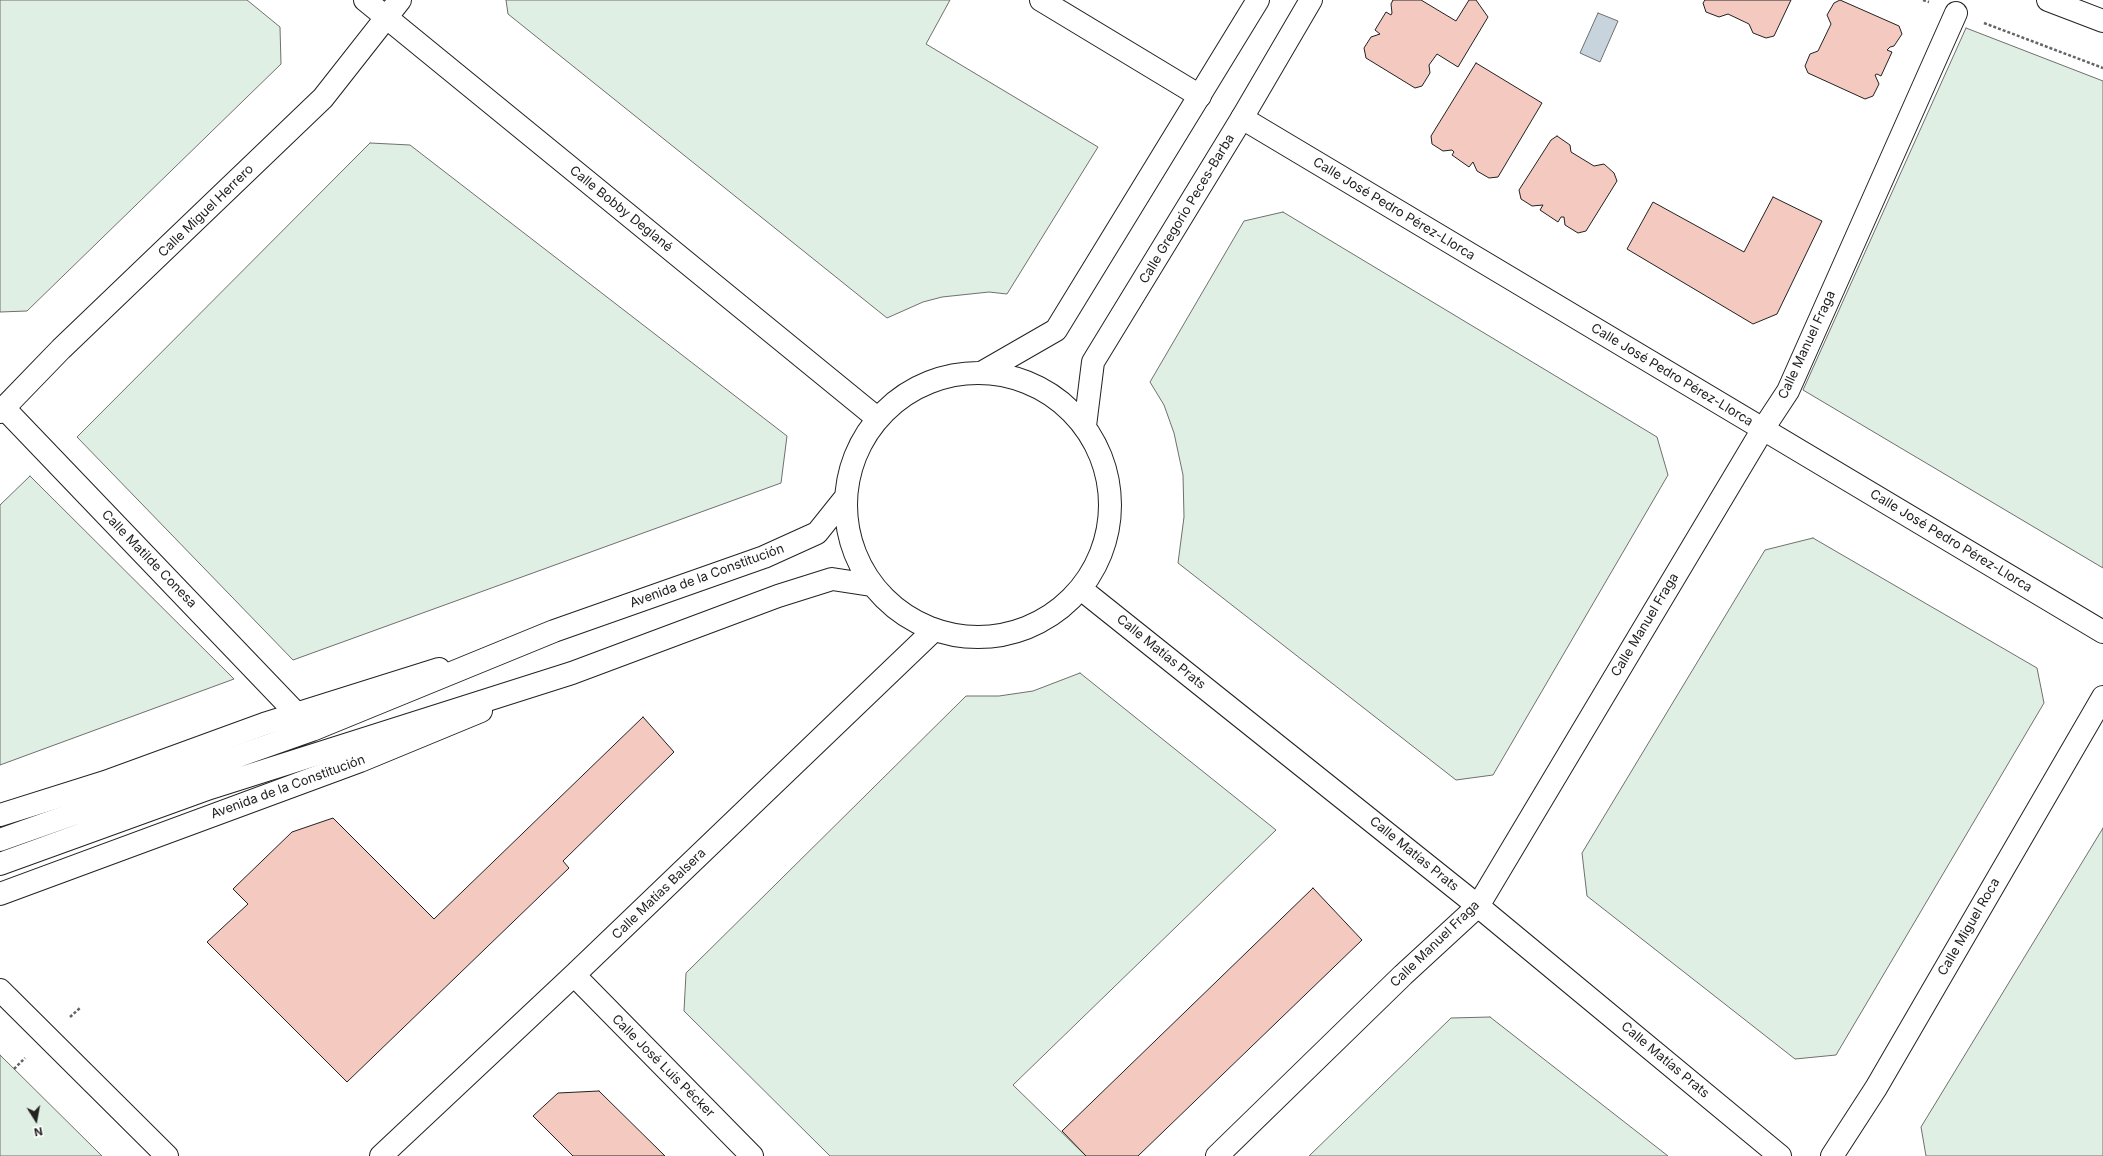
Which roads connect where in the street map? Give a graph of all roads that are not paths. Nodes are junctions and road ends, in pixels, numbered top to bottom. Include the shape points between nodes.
1 (365, 0) edge
2 (400, 0) edge
3 (1041, 0) edge
4 (1258, 0) edge
5 (1311, 0) edge
6 (2048, 0) edge
7 (1956, 13) road end
8 (386, 17) junction
9 (2103, 21) edge
10 (1200, 96) junction
11 (1242, 118) junction
12 (983, 372) junction
13 (1, 408) edge
14 (877, 418) junction
15 (1085, 426) junction
16 (1763, 428) junction
17 (845, 498) junction
18 (871, 585) junction
19 (1081, 589) junction
20 (934, 630) junction
21 (554, 631) junction
22 (2103, 632) edge
23 (572, 673) junction
24 (2103, 697) edge
25 (297, 714) junction
26 (0, 815) edge
27 (0, 840) edge
28 (0, 864) edge
29 (0, 894) edge
30 (1478, 906) junction
31 (574, 975) junction
32 (0, 990) edge
33 (167, 1156) edge
34 (381, 1156) edge
35 (752, 1156) edge
36 (1216, 1156) edge
37 (1780, 1156) edge
38 (1832, 1156) edge

1 - 8 street, Calle Bobby Deglané
2 - 8 street, Calle Miguel Herrero
3 - 10 street
4 - 10 street
5 - 11 street, Calle Gregorio Peces-Barba
6 - 9 street
7 - 16 street, Calle Manuel Fraga via 1788,392
8 - 13 street, Calle Miguel Herrero via 323,98
8 - 14 street, Calle Bobby Deglané
10 - 12 street via 1056,330
11 - 15 street, Calle Gregorio Peces-Barba via 1093,362
11 - 16 street, Calle José Pedro Pérez-Llorca
12 - 14 street via 929,381
12 - 15 street via 1031,383 1059,399
13 - 25 street, Calle Matilde Conesa
14 - 17 street via 865,435 847,478
15 - 19 street via 1106,468 1111,504 1101,555
16 - 22 street, Calle José Pedro Pérez-Llorca
16 - 30 street, Calle Manuel Fraga
17 - 18 street via 849,540
17 - 21 street, Avenida de la Constitución via 817,533 764,556
18 - 20 street via 904,615
18 - 23 street, Avenida de la Constitución via 832,579 778,596
19 - 20 street via 1041,622 998,636 943,633
19 - 30 street, Calle Matías Prats
20 - 31 street, Calle Matías Balsera
21 - 25 street, Avenida de la Constitución
21 - 27 street, Avenida de la Constitución via 312,730
23 - 28 street, Avenida de la Constitución via 210,788
23 - 29 street, Avenida de la Constitución via 360,761
24 - 38 street, Calle Miguel Roca via 1876,1088
25 - 26 street, Avenida de la Constitución via 105,782
30 - 36 street, Calle Manuel Fraga
30 - 37 street, Calle Matías Prats
31 - 34 street, Calle Matías Balsera
31 - 35 street, Calle José Luis Pécker
32 - 33 street

